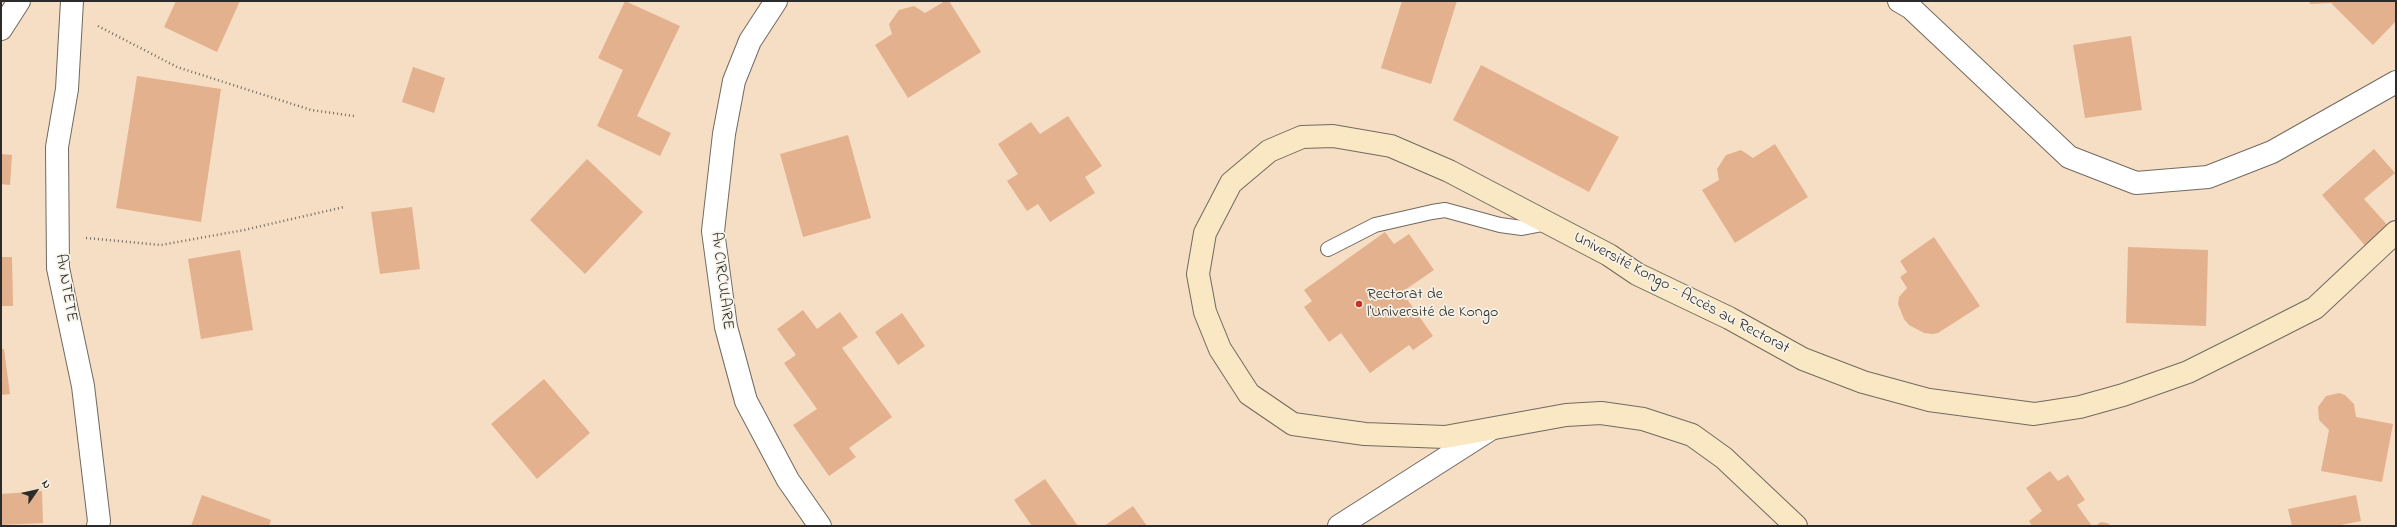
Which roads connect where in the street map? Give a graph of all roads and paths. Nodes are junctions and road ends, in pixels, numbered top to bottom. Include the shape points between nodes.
1 (19, 1) edge
2 (776, 1) edge
3 (1899, 1) edge
4 (72, 7) edge
5 (1, 29) edge
6 (2396, 82) edge
7 (354, 116) dead end
8 (344, 207) dead end
9 (1549, 223) junction
10 (2396, 232) edge
11 (58, 235) junction
12 (1328, 249) dead end
13 (1494, 427) junction
14 (98, 526) edge
15 (820, 526) edge
16 (1339, 526) edge
17 (1796, 526) edge

1 - 5 street
2 - 15 street, Av CIRCULAIRE via 750,41 734,81 724,134 713,231 726,328 746,401 788,480
3 - 6 street via 1911,8 2069,157 2136,183 2208,177 2272,152
4 - 7 path via 177,67 311,110
4 - 11 street, Av NTETE via 67,89 57,147
8 - 11 path via 244,230 162,245
9 - 10 street, Université Kongo - Accès au Rectorat via 1609,255 1637,274 1729,318 1803,359 1864,382 1929,400 2034,414 2080,407 2123,395 2188,372 2244,344 2315,308
9 - 12 lane via 1522,228 1500,225 1445,210 1375,225
9 - 13 street, Université Kongo - Accès au Rectorat via 1449,170 1391,146 1334,136 1302,137 1269,150 1231,182 1204,233 1198,274 1205,312 1220,349 1249,394 1293,424 1365,434 1445,437
11 - 14 street, Av NTETE via 58,268 83,386
13 - 16 street
13 - 17 street, Université Kongo - Accès au Rectorat via 1566,415 1601,413 1643,419 1692,435 1724,458

